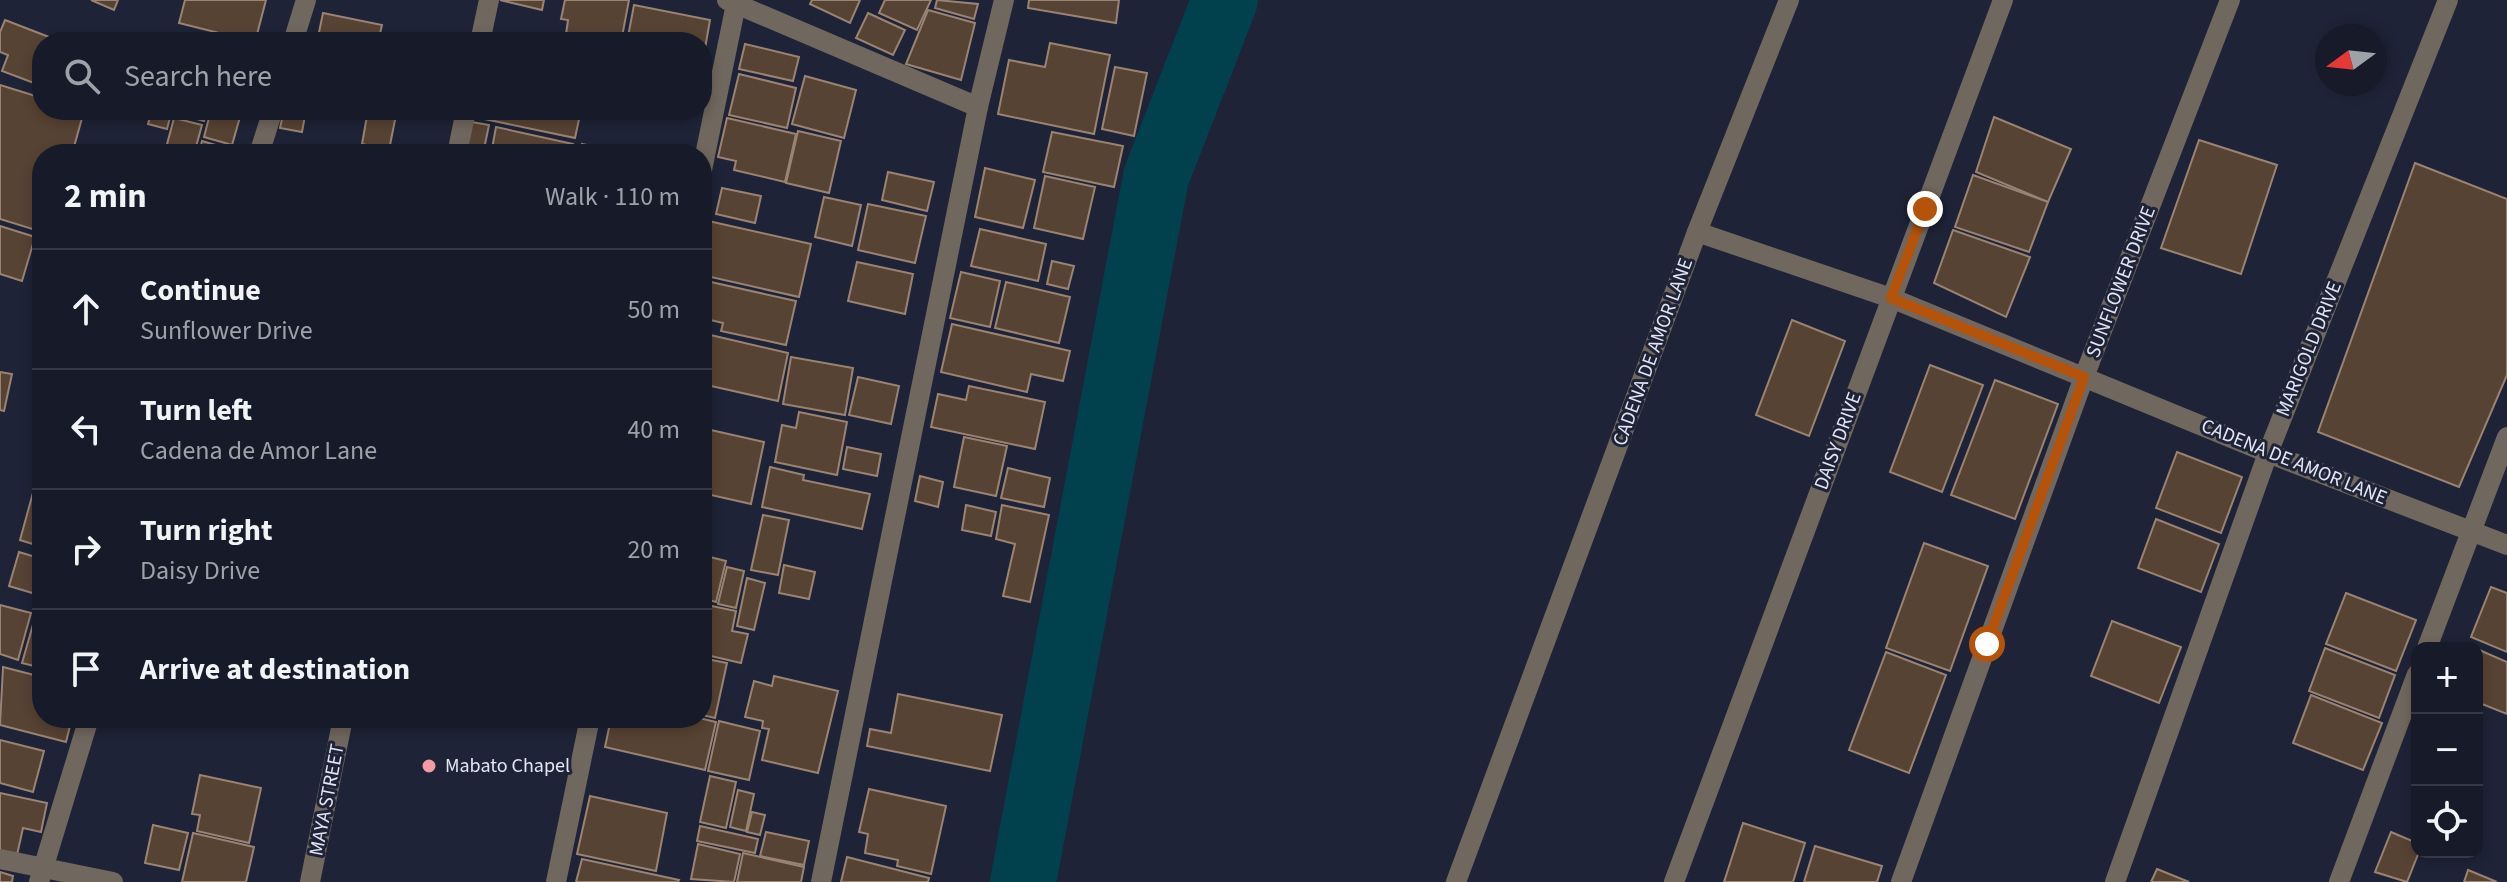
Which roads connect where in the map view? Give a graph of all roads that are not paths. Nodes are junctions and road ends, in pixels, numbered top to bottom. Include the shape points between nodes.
1 (306, 0) edge
2 (489, 0) edge
3 (1004, 0) edge
4 (1789, 0) edge
5 (2003, 0) edge
6 (2230, 0) edge
7 (2448, 0) edge
8 (731, 2) edge
9 (296, 32) edge
10 (482, 32) edge
11 (978, 107) junction
12 (712, 112) edge
13 (270, 120) edge
14 (464, 120) edge
15 (711, 120) edge
16 (262, 144) edge
17 (459, 144) edge
18 (706, 144) edge
19 (1697, 232) junction
20 (1891, 298) junction
21 (2084, 377) junction
22 (2507, 437) edge
23 (2268, 453) junction
24 (2471, 532) junction
25 (2507, 545) edge
26 (2429, 642) edge
27 (2411, 690) edge
28 (86, 728) edge
29 (341, 728) edge
30 (588, 728) edge
31 (0, 859) edge
32 (41, 875) edge
33 (113, 882) edge
34 (310, 882) edge
35 (556, 882) edge
36 (821, 882) edge
37 (1456, 882) edge
38 (1674, 882) edge
39 (1901, 882) edge
40 (2115, 882) edge
41 (2339, 882) edge

1 - 9 street
2 - 10 street
3 - 11 street
4 - 19 street
5 - 20 street, DAISY DRIVE
6 - 21 street, SUNFLOWER DRIVE
7 - 23 street, MARIGOLD DRIVE
8 - 11 street
8 - 12 street
11 - 36 street
13 - 16 street
14 - 17 street
15 - 18 street
19 - 20 street, CADENA DE AMOR LANE
19 - 37 street, CADENA DE AMOR LANE
20 - 21 street, CADENA DE AMOR LANE
20 - 38 street, DAISY DRIVE
21 - 23 street, CADENA DE AMOR LANE
21 - 39 street, SUNFLOWER DRIVE
22 - 24 street
23 - 24 street, CADENA DE AMOR LANE
23 - 40 street, MARIGOLD DRIVE
24 - 25 street, CADENA DE AMOR LANE
24 - 26 street
27 - 41 street
28 - 32 street
29 - 34 street, MAYA STREET
30 - 35 street
31 - 32 street
32 - 33 street

